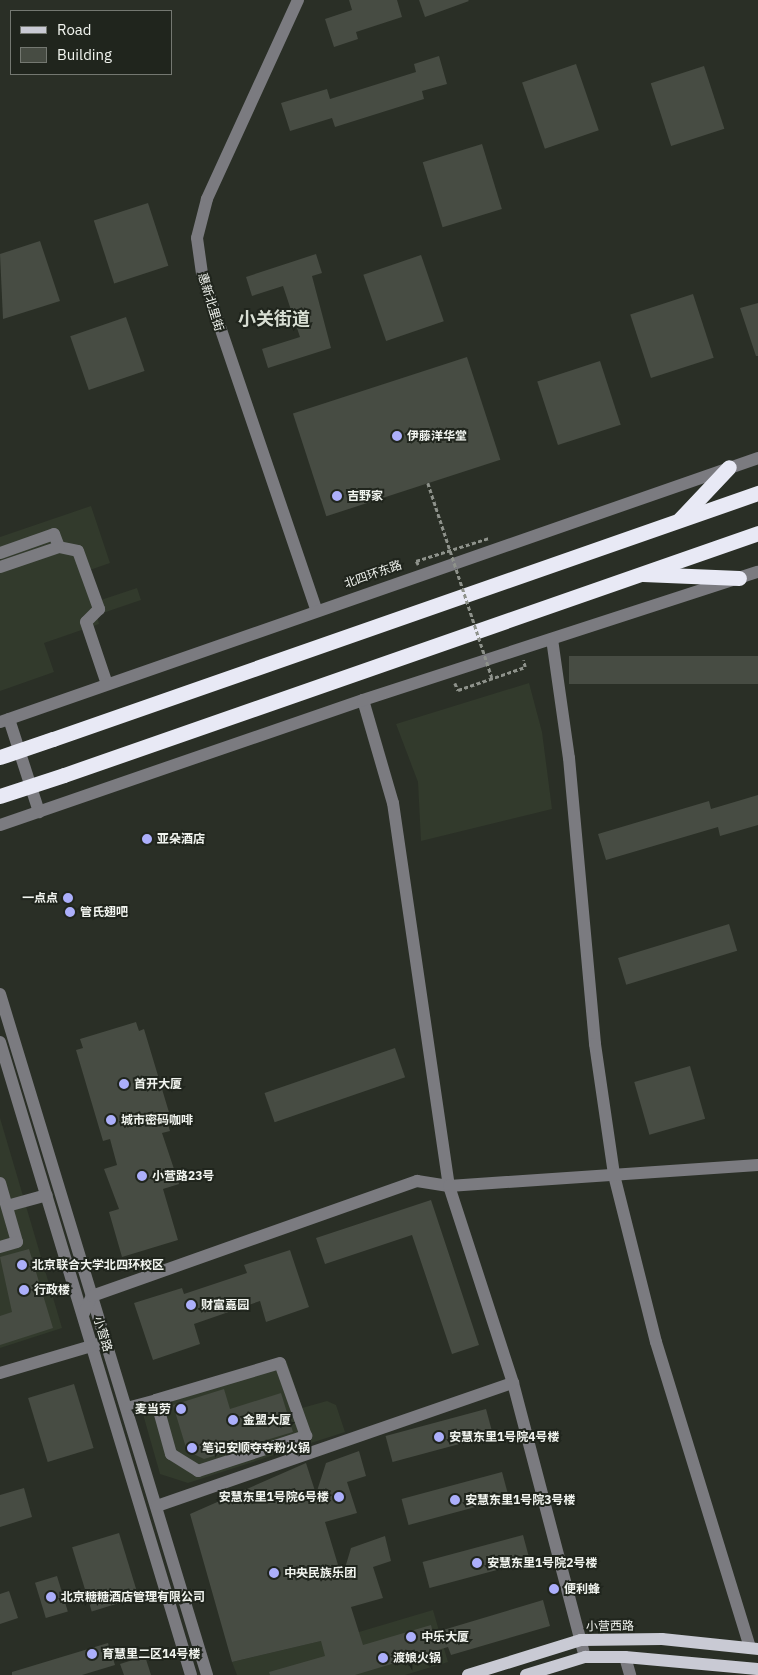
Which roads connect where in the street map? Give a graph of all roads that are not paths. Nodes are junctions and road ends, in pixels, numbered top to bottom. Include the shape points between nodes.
1 (298, 0) edge
2 (758, 458) edge
3 (730, 468) junction
4 (758, 493) edge
5 (678, 521) junction
6 (758, 532) edge
7 (59, 547) junction
8 (0, 553) edge
9 (0, 567) edge
10 (758, 572) edge
11 (634, 574) junction
12 (739, 578) junction
13 (316, 609) junction
14 (552, 639) junction
15 (107, 684) junction
16 (363, 700) junction
17 (5, 720) edge
18 (0, 757) edge
19 (0, 796) edge
20 (39, 812) junction
21 (0, 825) edge
22 (0, 994) edge
23 (0, 1042) edge
24 (758, 1165) edge
25 (614, 1175) junction
26 (0, 1183) edge
27 (449, 1186) junction
28 (47, 1194) junction
29 (7, 1206) junction
30 (0, 1247) edge
31 (92, 1296) junction
32 (83, 1315) junction
33 (105, 1342) junction
34 (92, 1346) junction
35 (0, 1373) edge
36 (513, 1383) junction
37 (156, 1400) junction
38 (127, 1408) junction
39 (157, 1506) junction
40 (581, 1640) junction
41 (754, 1649) edge
42 (585, 1657) junction
43 (624, 1657) junction
44 (758, 1669) edge
45 (191, 1675) edge
46 (207, 1675) edge
47 (468, 1675) edge
48 (526, 1675) edge
49 (630, 1675) edge

1 - 13 street, 惠新北里街 via 207,199 197,238 205,284 263,463
2 - 3 street, 北四环东路
3 - 5 highway
3 - 13 street, 北四环东路
4 - 5 highway
5 - 18 highway, bridge
6 - 11 highway
7 - 8 street via 54,534
7 - 9 street
7 - 15 street via 78,551 94,592 99,609 86,622
10 - 12 street
11 - 12 highway
11 - 19 highway, bridge
12 - 14 street
13 - 15 street, 北四环东路
14 - 16 street
14 - 25 street via 569,758 595,1044
15 - 17 street, 北四环东路
16 - 20 street
16 - 27 street via 393,804
17 - 20 street
20 - 21 street
22 - 31 street, 小营路
23 - 28 street, 小营路
24 - 25 street
25 - 27 street
25 - 41 street via 656,1342
26 - 29 street
27 - 31 street via 417,1181
27 - 36 street
28 - 29 street
28 - 32 street, 小营路
29 - 30 street via 17,1242
31 - 32 street
31 - 33 street, 小营路
32 - 34 street, 小营路
33 - 34 street
33 - 38 street, 小营路
34 - 35 street
34 - 45 street, 小营路
36 - 39 street
36 - 40 street
37 - 37 street via 172,1454 198,1471 306,1436 280,1363
37 - 38 street
38 - 39 street, 小营路
39 - 46 street, 小营路
40 - 41 main road, 小营西路 via 662,1639
40 - 42 street
40 - 47 main road, 小营西路
42 - 43 main road
42 - 48 main road
43 - 44 main road
43 - 49 street

